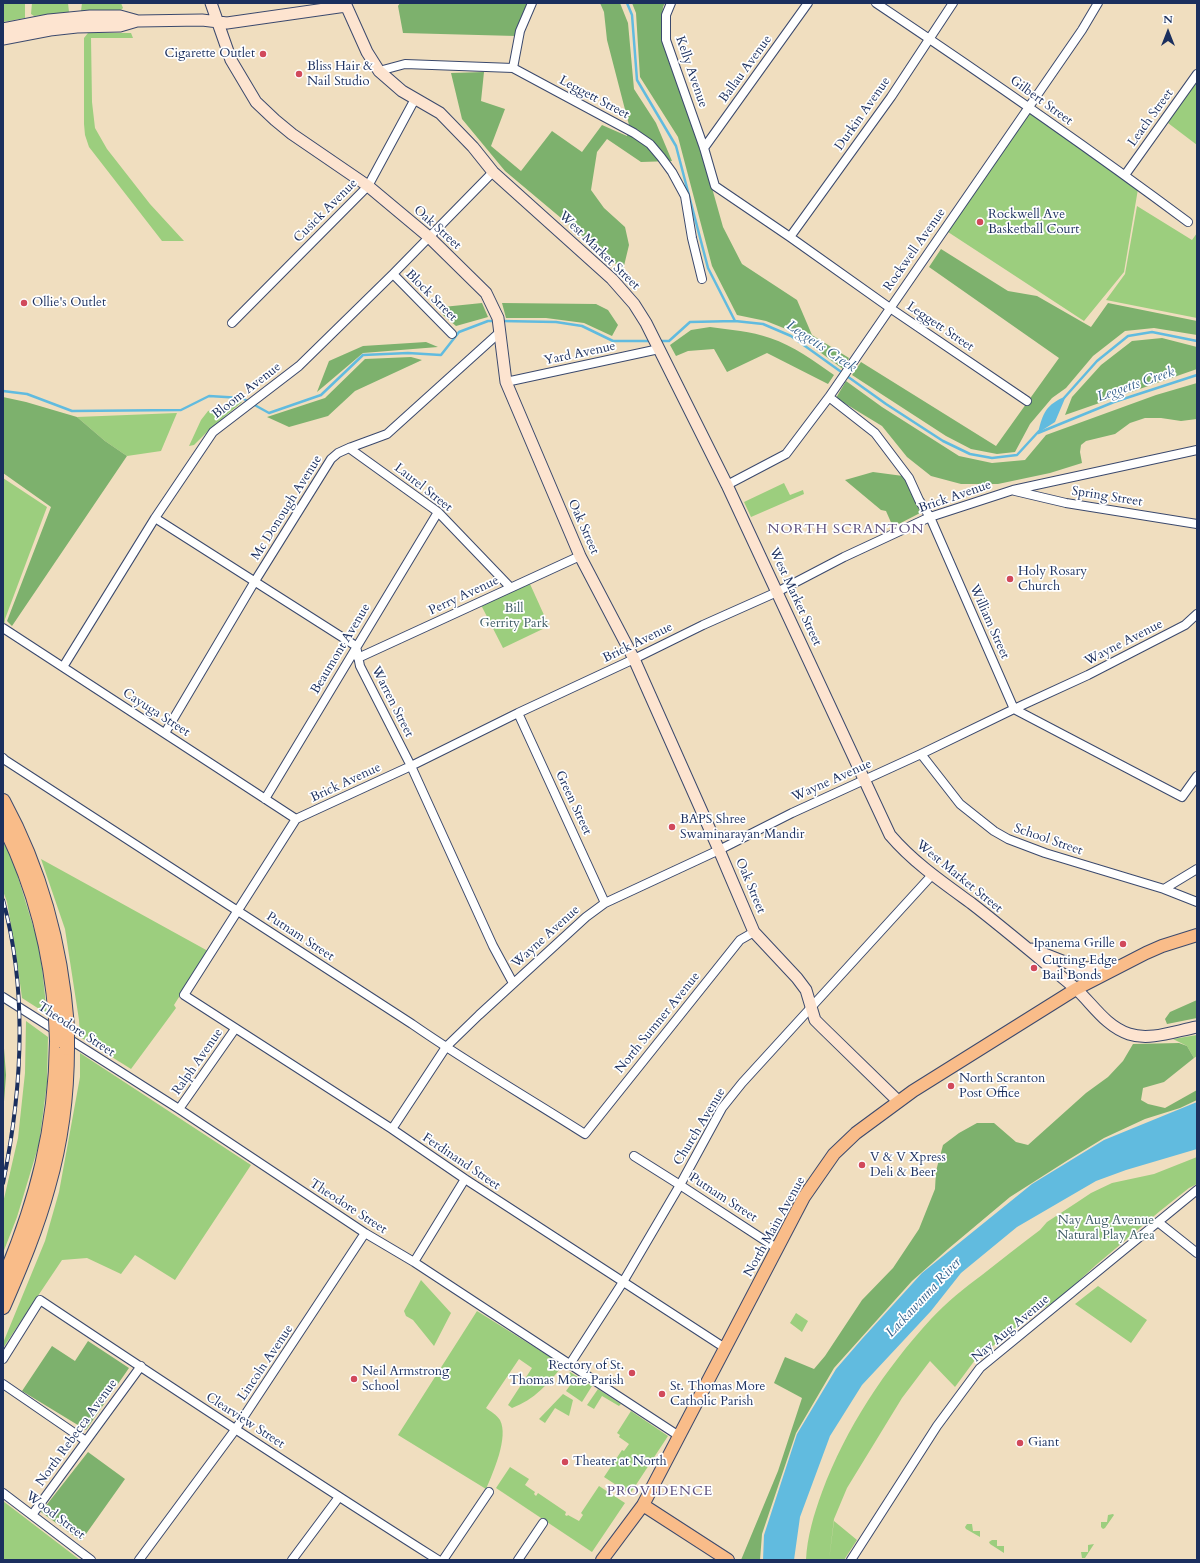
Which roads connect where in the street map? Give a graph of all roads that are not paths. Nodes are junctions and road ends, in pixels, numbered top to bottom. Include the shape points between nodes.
1 (211, 3) edge
2 (532, 3) edge
3 (671, 3) edge
4 (808, 3) edge
5 (876, 3) edge
6 (953, 3) edge
7 (1098, 3) edge
8 (345, 5) edge
9 (138, 21) junction
10 (218, 22) junction
11 (3, 29) edge
12 (929, 39) junction
13 (3, 40) edge
14 (513, 68) junction
15 (379, 71) junction
16 (1197, 74) edge
17 (415, 99) junction
18 (1028, 108) junction
19 (704, 148) junction
20 (493, 172) junction
21 (1125, 175) junction
22 (368, 186) junction
23 (1188, 222) dead end
24 (429, 237) junction
25 (790, 237) junction
26 (393, 274) junction
27 (702, 279) dead end
28 (890, 308) junction
29 (232, 323) dead end
30 (500, 332) junction
31 (452, 334) dead end
32 (659, 349) junction
33 (506, 382) junction
34 (829, 397) junction
35 (1027, 401) dead end
36 (349, 448) junction
37 (1197, 450) edge
38 (727, 485) junction
39 (1013, 490) junction
40 (438, 512) junction
41 (930, 517) junction
42 (155, 518) junction
43 (1197, 524) edge
44 (580, 556) junction
45 (255, 581) junction
46 (510, 587) junction
47 (777, 592) junction
48 (1197, 614) edge
49 (3, 628) edge
50 (356, 646) junction
51 (358, 658) junction
52 (634, 659) junction
53 (63, 667) junction
54 (1014, 708) junction
55 (518, 713) junction
56 (165, 733) junction
57 (921, 754) junction
58 (3, 758) edge
59 (411, 766) junction
60 (1197, 776) edge
61 (864, 780) junction
62 (265, 799) junction
63 (3, 801) edge
64 (296, 819) junction
65 (3, 823) edge
66 (719, 850) junction
67 (1197, 869) edge
68 (932, 874) junction
69 (1164, 889) junction
70 (1197, 902) edge
71 (605, 903) junction
72 (238, 910) junction
73 (754, 932) junction
74 (1197, 935) edge
75 (1023, 946) junction
76 (1118, 967) junction
77 (514, 983) junction
78 (1076, 989) junction
79 (3, 997) edge
80 (811, 1007) junction
81 (62, 1022) junction
82 (1197, 1027) edge
83 (236, 1029) junction
84 (62, 1045) junction
85 (446, 1047) junction
86 (898, 1101) junction
87 (180, 1109) junction
88 (392, 1129) junction
89 (585, 1134) joint
90 (634, 1156) dead end
91 (465, 1179) junction
92 (680, 1185) junction
93 (1197, 1190) edge
94 (1158, 1222) junction
95 (365, 1233) junction
96 (778, 1249) junction
97 (1197, 1254) edge
98 (414, 1262) junction
99 (3, 1281) edge
100 (623, 1282) junction
101 (3, 1307) edge
102 (725, 1348) junction
103 (3, 1359) edge
104 (570, 1364) junction
105 (140, 1366) junction
106 (3, 1384) edge
107 (235, 1430) junction
108 (679, 1436) junction
109 (86, 1441) junction
110 (489, 1492) dead end
111 (3, 1493) edge
112 (339, 1497) junction
113 (643, 1505) junction
114 (32, 1515) junction
115 (543, 1523) dead end
116 (726, 1558) edge
117 (91, 1560) edge
118 (139, 1560) edge
119 (292, 1560) edge
120 (438, 1560) edge
121 (443, 1560) edge
122 (518, 1560) edge
123 (602, 1560) edge
124 (851, 1560) edge

1 - 10 main road, Oak Street
2 - 14 street via 520,31
3 - 19 street, Kelly Avenue via 666,15 666,40
4 - 19 street, Ballau Avenue
5 - 12 street, Gilbert Street
6 - 12 street, Durkin Avenue
7 - 18 street, Rockwell Avenue
8 - 10 main road via 227,23
8 - 15 main road, West Market Street
9 - 10 main road
9 - 11 main road via 120,16 76,17
9 - 13 main road via 120,26 50,30
10 - 22 main road, Oak Street via 231,60 256,102 292,134
12 - 18 street, Gilbert Street
12 - 25 street, Durkin Avenue
14 - 15 street, Leggett Street via 405,64
14 - 27 street, Leggett Street via 650,144 672,172 685,196
15 - 17 main road, West Market Street
16 - 21 street, Leach Street
17 - 20 main road, West Market Street via 440,113
17 - 22 street, Cusick Avenue
18 - 21 street, Gilbert Street
18 - 28 street, Rockwell Avenue
19 - 25 street, Leggett Street via 715,186
20 - 24 street, Bloom Avenue
20 - 32 main road, West Market Street via 612,279 634,304
21 - 23 street, Gilbert Street
22 - 24 main road, Oak Street
22 - 29 street, Cusick Avenue
24 - 26 street, Bloom Avenue
24 - 30 main road, Oak Street via 486,293 498,318
25 - 28 street, Leggett Street
26 - 31 street, Block Street
26 - 42 street, Bloom Avenue via 299,366 214,432
28 - 34 street, Rockwell Avenue
28 - 35 street, Leggett Street
30 - 33 main road, Oak Street
30 - 36 street, Mc Donough Avenue via 387,434
32 - 33 street, Yard Avenue
32 - 38 main road, West Market Street
33 - 44 main road, Oak Street
34 - 38 street, Rockwell Avenue via 786,454
34 - 41 street, William Street via 875,433 909,478
36 - 40 street, Laurel Street
36 - 45 street, Mc Donough Avenue via 331,459
37 - 39 street, Brick Avenue
38 - 47 main road, West Market Street
39 - 41 street, Brick Avenue
39 - 43 street, Spring Street via 1066,503
40 - 46 street, Laurel Street
40 - 50 street, Beaumont Avenue
41 - 47 street, Brick Avenue
41 - 54 street, William Street
42 - 45 street
42 - 53 street, Bloom Avenue
44 - 46 street, Perry Avenue
44 - 52 main road, Oak Street
45 - 50 street
45 - 56 street, Mc Donough Avenue
46 - 51 street, Perry Avenue
47 - 52 street, Brick Avenue
47 - 61 main road, West Market Street
48 - 54 street, Wayne Avenue via 1185,625 1170,633 1088,675
49 - 53 street, Cayuga Street
50 - 51 street, Warren Street
50 - 62 street, Beaumont Avenue
51 - 59 street, Warren Street
52 - 55 street, Brick Avenue
52 - 66 main road, Oak Street
53 - 56 street, Cayuga Street
54 - 57 street, Wayne Avenue
54 - 60 street via 1182,797
55 - 59 street, Brick Avenue
55 - 71 street, Green Street
56 - 62 street, Cayuga Street
57 - 61 street, Wayne Avenue
57 - 69 street, School Street via 960,804 1008,839
58 - 72 street, Putnam Street
59 - 64 street, Brick Avenue
59 - 77 street, Warren Street via 493,946
61 - 66 street, Wayne Avenue
61 - 68 main road, West Market Street via 890,834 902,849
62 - 64 street, Cayuga Street
63 - 81 highway via 25,845 47,906 60,966
64 - 72 street
65 - 81 highway via 23,868 37,909
66 - 71 street, Wayne Avenue
66 - 73 main road, Oak Street
67 - 69 street
68 - 75 main road, West Market Street
68 - 80 street, Church Avenue
69 - 70 street, School Street
71 - 77 street, Wayne Avenue via 586,917
72 - 83 street, Ferdinand Street via 184,995
72 - 85 street, Putnam Street
73 - 80 main road, Oak Street via 797,978 806,990
73 - 89 street, North Sumner Avenue via 740,940
74 - 76 main road, North Main Avenue via 1162,946
75 - 76 main road via 1078,967
75 - 78 main road, West Market Street
76 - 78 main road, North Main Avenue
77 - 85 street, Wayne Avenue
78 - 82 main road, West Market Street via 1111,1025 1127,1033 1140,1037 1152,1036
78 - 86 main road, North Main Avenue
79 - 87 street, Theodore Street
80 - 86 main road, Oak Street via 815,1020
80 - 92 street, Church Avenue via 722,1108
81 - 84 highway, bridge
83 - 87 street, Ralph Avenue
83 - 88 street, Ferdinand Street
84 - 99 highway via 44,1163 26,1223
84 - 101 highway via 66,1083 62,1125 50,1179 33,1233
85 - 88 street, Wayne Avenue
85 - 89 street, Putnam Street
86 - 96 main road, North Main Avenue via 856,1133 834,1154 804,1197
87 - 95 street, Theodore Street
88 - 91 street, Ferdinand Street
90 - 92 street, Putnam Street
91 - 98 street
91 - 100 street, Ferdinand Street
92 - 96 street, Putnam Street
92 - 100 street, Church Avenue
93 - 94 street, Nay Aug Avenue
94 - 97 street
94 - 124 street, Nay Aug Avenue via 980,1368 937,1426
95 - 98 street, Theodore Street
95 - 107 street, Lincoln Avenue
96 - 102 main road, North Main Avenue
98 - 104 street, Theodore Street
100 - 102 street, Ferdinand Street
100 - 104 street, Church Avenue
102 - 108 main road, North Main Avenue
103 - 105 street, Clearview Street via 40,1300
104 - 108 street, Theodore Street
105 - 107 street, Clearview Street
105 - 109 street, North Rebecca Avenue
106 - 109 street
107 - 112 street, Clearview Street
107 - 118 street, Lincoln Avenue
108 - 113 main road, North Main Avenue
109 - 114 street, North Rebecca Avenue
110 - 121 street
111 - 114 street, Wood Street
112 - 119 street
112 - 120 street, Clearview Street
113 - 116 main road
113 - 123 main road, North Main Avenue
114 - 117 street, Wood Street
115 - 122 street

